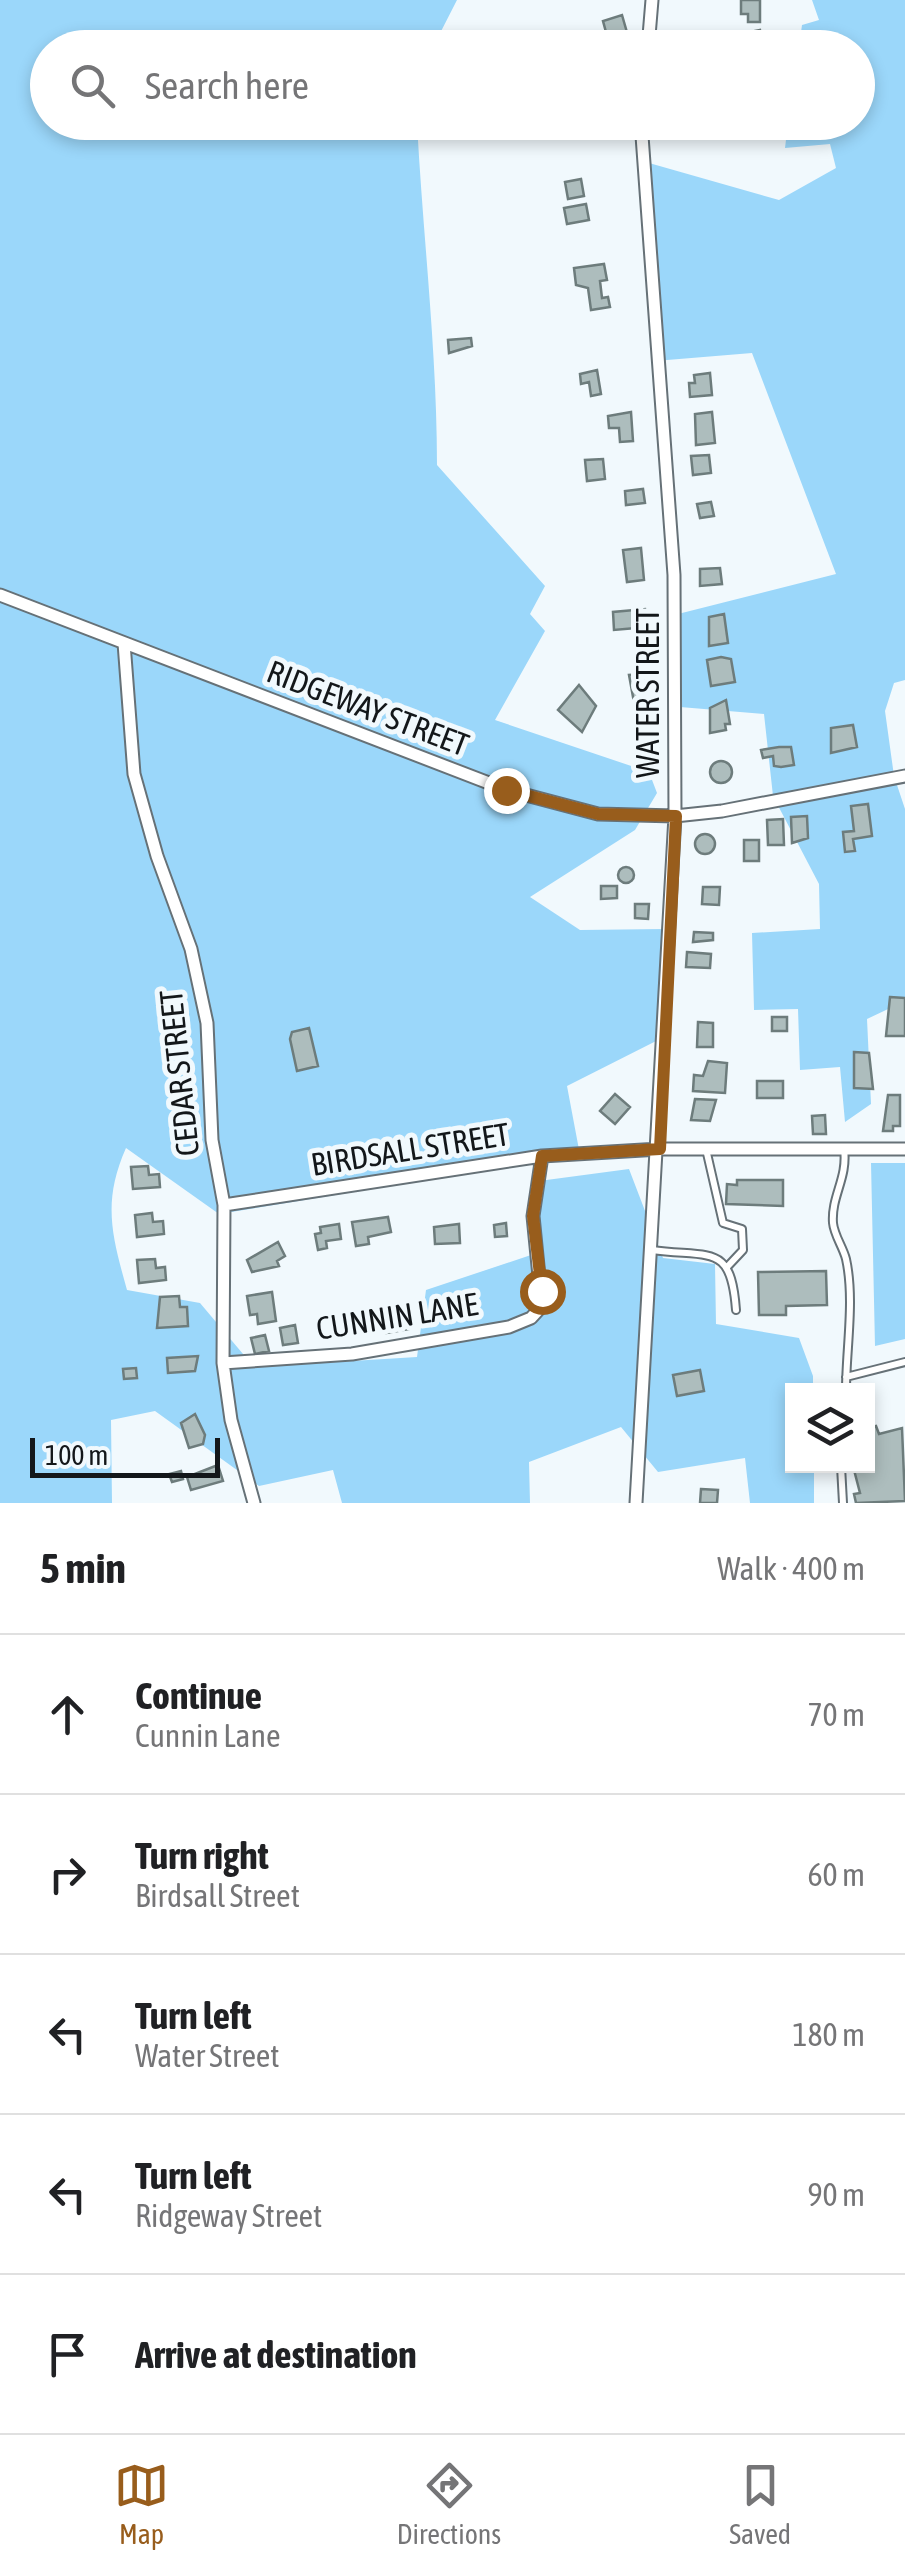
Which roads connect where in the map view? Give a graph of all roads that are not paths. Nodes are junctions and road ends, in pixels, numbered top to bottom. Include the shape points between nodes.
1 (652, 0) edge
2 (650, 30) edge
3 (642, 140) edge
4 (0, 595) edge
5 (124, 643) junction
6 (905, 776) edge
7 (676, 816) junction
8 (660, 1149) junction
9 (706, 1149) junction
10 (844, 1149) junction
11 (905, 1150) edge
12 (542, 1156) junction
13 (224, 1204) junction
14 (652, 1250) junction
15 (728, 1266) junction
16 (736, 1310) dead end
17 (905, 1362) edge
18 (223, 1363) junction
19 (846, 1377) junction
20 (846, 1383) edge
21 (841, 1473) edge
22 (254, 1503) edge
23 (636, 1503) edge
24 (843, 1503) edge

1 - 2 street
3 - 7 street, WATER STREET via 674,574
4 - 5 street, RIDGEWAY STREET
5 - 7 street, RIDGEWAY STREET via 506,790 598,814
5 - 13 street, CEDAR STREET via 134,774 191,949 207,1023 212,1140
6 - 7 street, RIDGEWAY STREET
7 - 8 street, WATER STREET
8 - 9 street, BIRDSALL STREET
8 - 12 street, BIRDSALL STREET
8 - 14 street, WATER STREET
9 - 10 street, BIRDSALL STREET
9 - 15 lane via 716,1210 723,1223 742,1229 743,1250
10 - 11 street, BIRDSALL STREET
10 - 19 lane via 846,1173 834,1200 833,1226 846,1259
12 - 13 street, BIRDSALL STREET
12 - 18 street, CUNNIN LANE via 533,1216 542,1306 531,1318 352,1354
13 - 18 street, CEDAR STREET
14 - 15 lane via 721,1259
14 - 23 street, WATER STREET
15 - 16 lane
17 - 19 lane
18 - 22 street, CEDAR STREET
19 - 20 lane
21 - 24 lane

